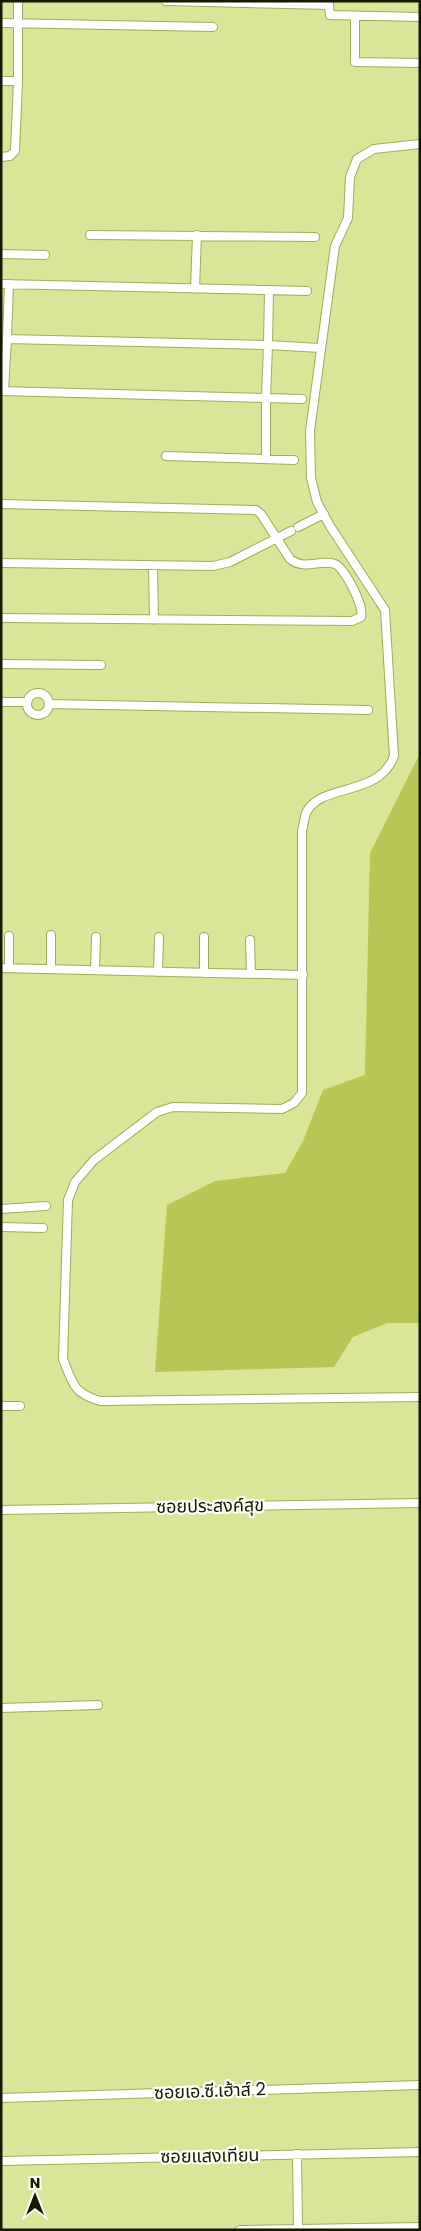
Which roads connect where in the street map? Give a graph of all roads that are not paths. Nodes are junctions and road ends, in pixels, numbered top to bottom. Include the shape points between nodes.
1 (18, 1) edge
2 (166, 1) edge
3 (329, 3) edge
4 (355, 16) junction
5 (420, 17) edge
6 (1, 23) edge
7 (18, 24) junction
8 (214, 27) dead end
9 (420, 63) edge
10 (1, 81) edge
11 (18, 81) junction
12 (420, 144) edge
13 (1, 157) edge
14 (90, 235) dead end
15 (197, 235) junction
16 (315, 237) dead end
17 (1, 254) edge
18 (45, 254) dead end
19 (5, 284) edge
20 (195, 288) junction
21 (269, 290) junction
22 (307, 291) dead end
23 (7, 339) junction
24 (268, 345) junction
25 (320, 348) junction
26 (3, 392) edge
27 (266, 398) junction
28 (302, 399) dead end
29 (166, 456) dead end
30 (266, 459) junction
31 (294, 460) dead end
32 (1, 504) edge
33 (324, 514) junction
34 (276, 538) junction
35 (1, 563) edge
36 (154, 566) junction
37 (1, 618) edge
38 (154, 620) junction
39 (1, 664) edge
40 (101, 665) dead end
41 (1, 702) edge
42 (27, 702) junction
43 (49, 704) junction
44 (368, 710) dead end
45 (9, 936) dead end
46 (51, 936) dead end
47 (96, 937) dead end
48 (159, 937) dead end
49 (204, 937) dead end
50 (250, 940) dead end
51 (5, 968) edge
52 (51, 969) junction
53 (95, 970) junction
54 (158, 972) junction
55 (204, 973) junction
56 (250, 974) junction
57 (303, 975) junction
58 (46, 1206) dead end
59 (1, 1209) edge
60 (1, 1227) edge
61 (43, 1228) dead end
62 (420, 1396) edge
63 (1, 1406) edge
64 (20, 1406) dead end
65 (420, 1503) edge
66 (1, 1510) edge
67 (98, 1705) dead end
68 (1, 1708) edge
69 (420, 2085) edge
70 (1, 2098) edge
71 (420, 2152) edge
72 (297, 2154) junction
73 (1, 2161) edge
74 (420, 2227) edge
75 (298, 2228) junction
76 (240, 2230) edge

1 - 7 street
2 - 3 street
3 - 4 street via 330,15
4 - 5 street
4 - 9 street via 355,62
6 - 7 street
7 - 8 street
7 - 11 street
10 - 11 street
11 - 13 street via 15,151 10,156
12 - 25 street via 374,149 357,159 350,177 348,218 335,246
14 - 15 street
15 - 16 street
15 - 20 street
17 - 18 street
19 - 20 street
19 - 23 street
20 - 21 street
21 - 22 street
21 - 24 street
23 - 24 street
23 - 26 street
24 - 25 street
24 - 27 street
25 - 33 street via 309,457 317,502
26 - 27 street
27 - 28 street
27 - 30 street
29 - 30 street
30 - 31 street
32 - 34 street via 249,508 261,514
33 - 34 street
33 - 57 street via 385,610 394,756 383,774 372,781 317,802 307,811 302,831
34 - 36 street via 223,564
34 - 38 street via 295,564 340,567 363,610 361,617 352,621
35 - 36 street
36 - 38 street
37 - 38 street
39 - 40 street
41 - 42 street
42 - 43 street via 32,695 41,694
42 - 43 street via 30,711 38,715 46,712
43 - 44 street
45 - 51 street
46 - 52 street
47 - 53 street
48 - 54 street
49 - 55 street
50 - 56 street
51 - 52 street
52 - 53 street
53 - 54 street
54 - 55 street
55 - 56 street
56 - 57 street
57 - 62 street via 302,1093 294,1103 282,1109 173,1107 157,1112 94,1160 75,1182 68,1200 63,1359 71,1381 82,1396 100,1401
58 - 59 street
60 - 61 street
63 - 64 street
65 - 66 street, ซอยประสงค์สุข
67 - 68 street
69 - 70 street, ซอยเอ.ซี.เฮ้าส์ 2
71 - 72 street, ซอยแสงเทียน
72 - 73 street, ซอยแสงเทียน
72 - 75 street
74 - 75 street
75 - 76 street

